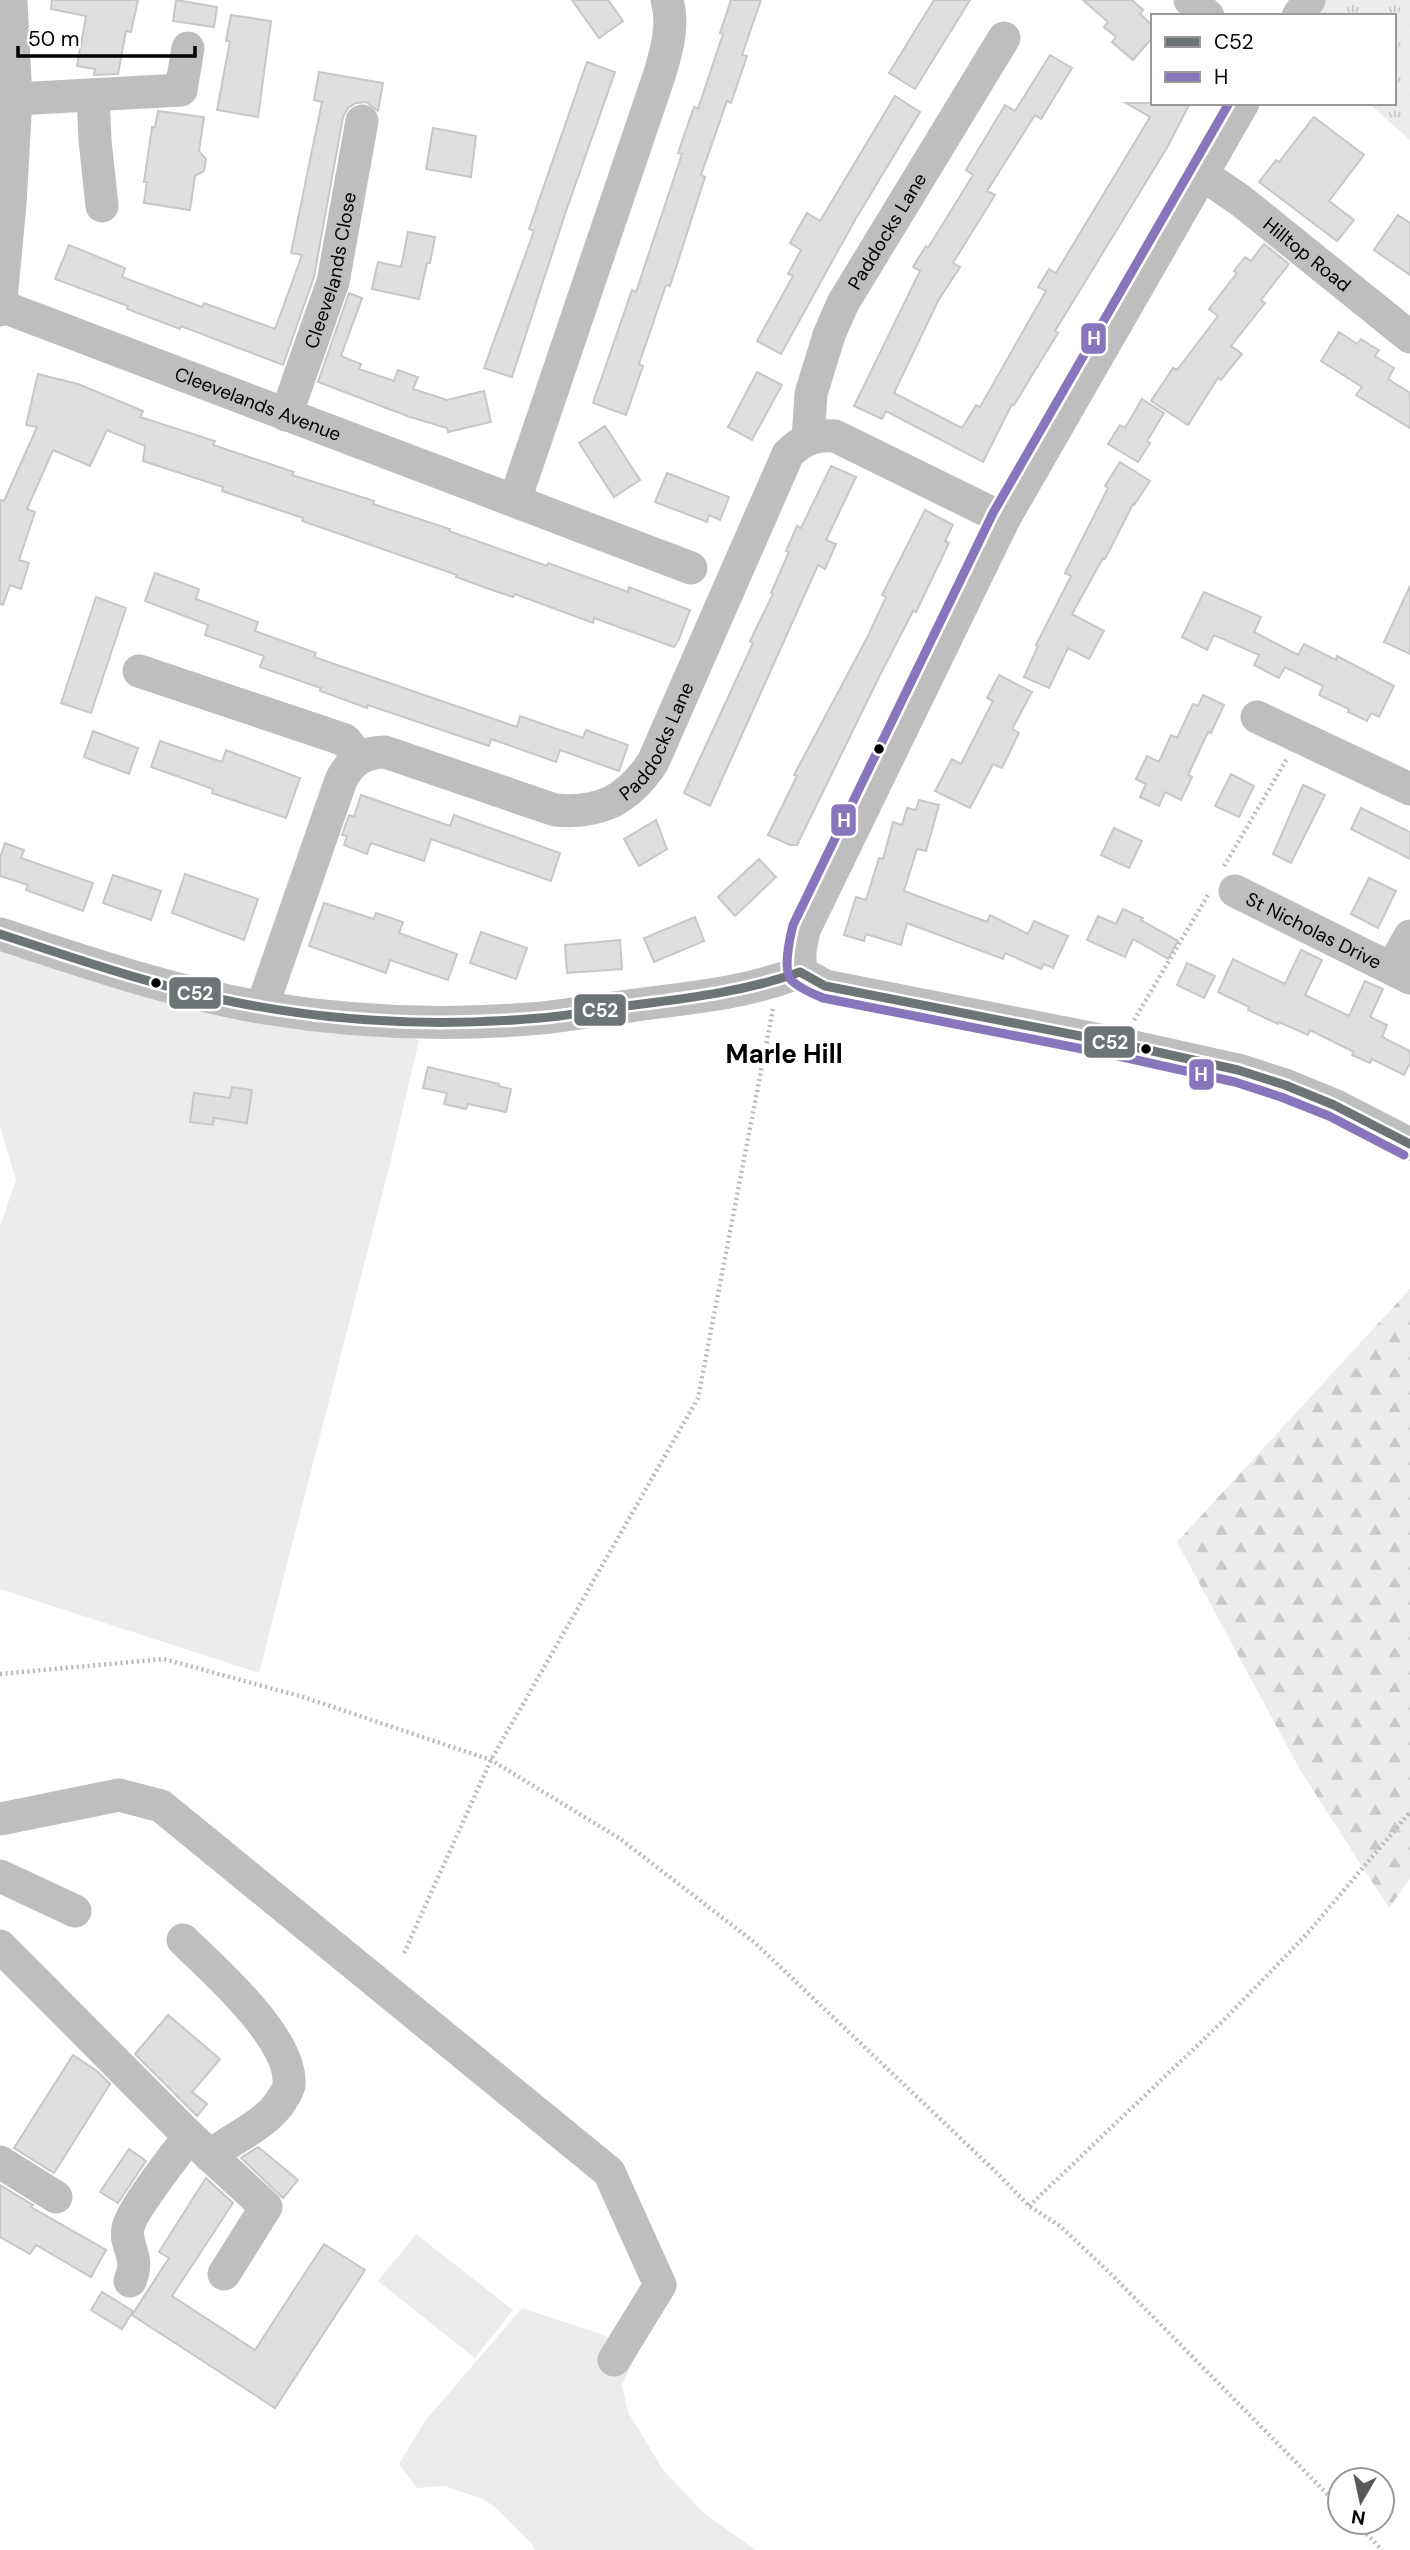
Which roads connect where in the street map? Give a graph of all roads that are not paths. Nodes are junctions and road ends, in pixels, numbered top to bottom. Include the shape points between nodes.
1 (11, 0) edge
2 (667, 0) edge
3 (1190, 0) edge
4 (1206, 14) edge
5 (1004, 38) dead end
6 (188, 48) dead end
7 (93, 95) junction
8 (16, 99) junction
9 (1242, 105) edge
10 (362, 121) dead end
11 (1203, 175) junction
12 (102, 206) dead end
13 (1, 308) edge
14 (1410, 337) edge
15 (286, 415) junction
16 (808, 439) junction
17 (515, 500) junction
18 (1004, 519) junction
19 (691, 568) dead end
20 (139, 671) dead end
21 (1257, 717) dead end
22 (359, 758) junction
23 (1410, 789) edge
24 (1235, 891) dead end
25 (0, 934) edge
26 (1410, 936) edge
27 (1401, 973) edge
28 (789, 976) junction
29 (262, 1007) junction
30 (1410, 1144) edge
31 (0, 1819) edge
32 (0, 1875) edge
33 (75, 1911) dead end
34 (183, 1940) dead end
35 (0, 1946) edge
36 (199, 2146) junction
37 (0, 2162) edge
38 (56, 2197) dead end
39 (224, 2274) dead end
40 (130, 2281) dead end
41 (614, 2360) dead end

1 - 8 street
2 - 17 street via 669,41 660,74
3 - 4 street
5 - 16 street, Paddocks Lane via 843,303 811,394
6 - 7 street via 181,90
7 - 8 street
7 - 12 street
8 - 13 street
9 - 11 street
10 - 15 street, Cleevelands Close via 333,282
11 - 14 street, Hilltop Road
11 - 18 street
13 - 15 street, Cleevelands Avenue
15 - 17 street, Cleevelands Avenue
16 - 18 street via 835,436
16 - 22 street, Paddocks Lane via 788,454 653,762 632,789 603,806 571,812 385,752
17 - 19 street, Cleevelands Avenue
18 - 28 street via 804,930
20 - 22 street via 345,740
21 - 23 street
22 - 29 street via 341,780
24 - 27 street, St Nicholas Drive
25 - 29 street via 153,981
26 - 27 street, St Nicholas Drive
28 - 29 street via 737,992 530,1019 355,1019
28 - 30 street via 1238,1070 1334,1105
31 - 41 street via 118,1795 161,1806 609,2172 660,2285
32 - 33 street
34 - 36 street via 277,2041 289,2087 259,2124 227,2142
35 - 36 street
36 - 39 street via 266,2207
36 - 40 street via 138,2208 128,2228 134,2255
37 - 38 street

